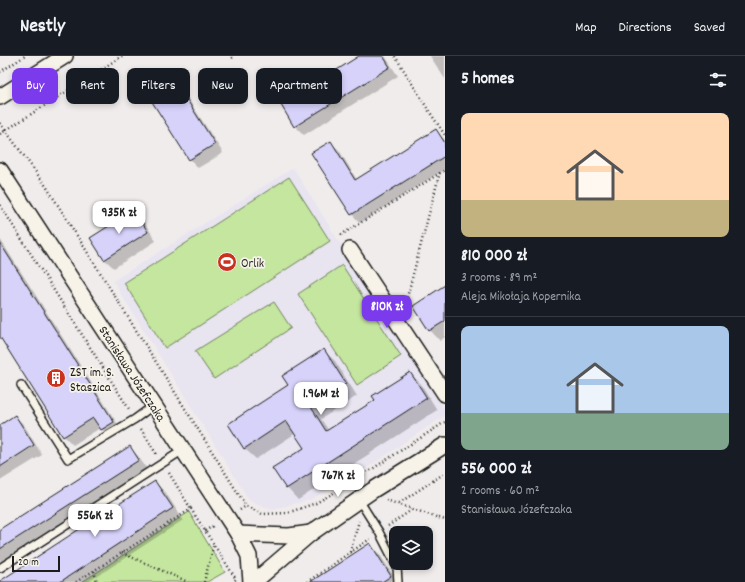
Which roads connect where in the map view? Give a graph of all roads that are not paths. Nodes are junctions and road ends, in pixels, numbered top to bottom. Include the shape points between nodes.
1 (65, 56) edge
2 (1, 92) edge
3 (0, 170) edge
4 (350, 250) dead end
5 (21, 385) dead end
6 (445, 394) edge
7 (154, 406) junction
8 (445, 445) edge
9 (183, 450) junction
10 (359, 500) junction
11 (311, 533) junction
12 (238, 534) junction
13 (0, 568) edge
14 (253, 582) edge
15 (398, 582) edge

1 - 2 street
3 - 7 street, Stanisława Józefczaka
4 - 6 street
5 - 7 lane via 68,459
7 - 9 street, Stanisława Józefczaka
8 - 10 street
9 - 12 street, Stanisława Józefczaka
9 - 13 lane
10 - 11 street
10 - 15 lane via 397,567
11 - 12 street via 289,536
11 - 14 street
12 - 14 street, Stanisława Józefczaka via 249,556

